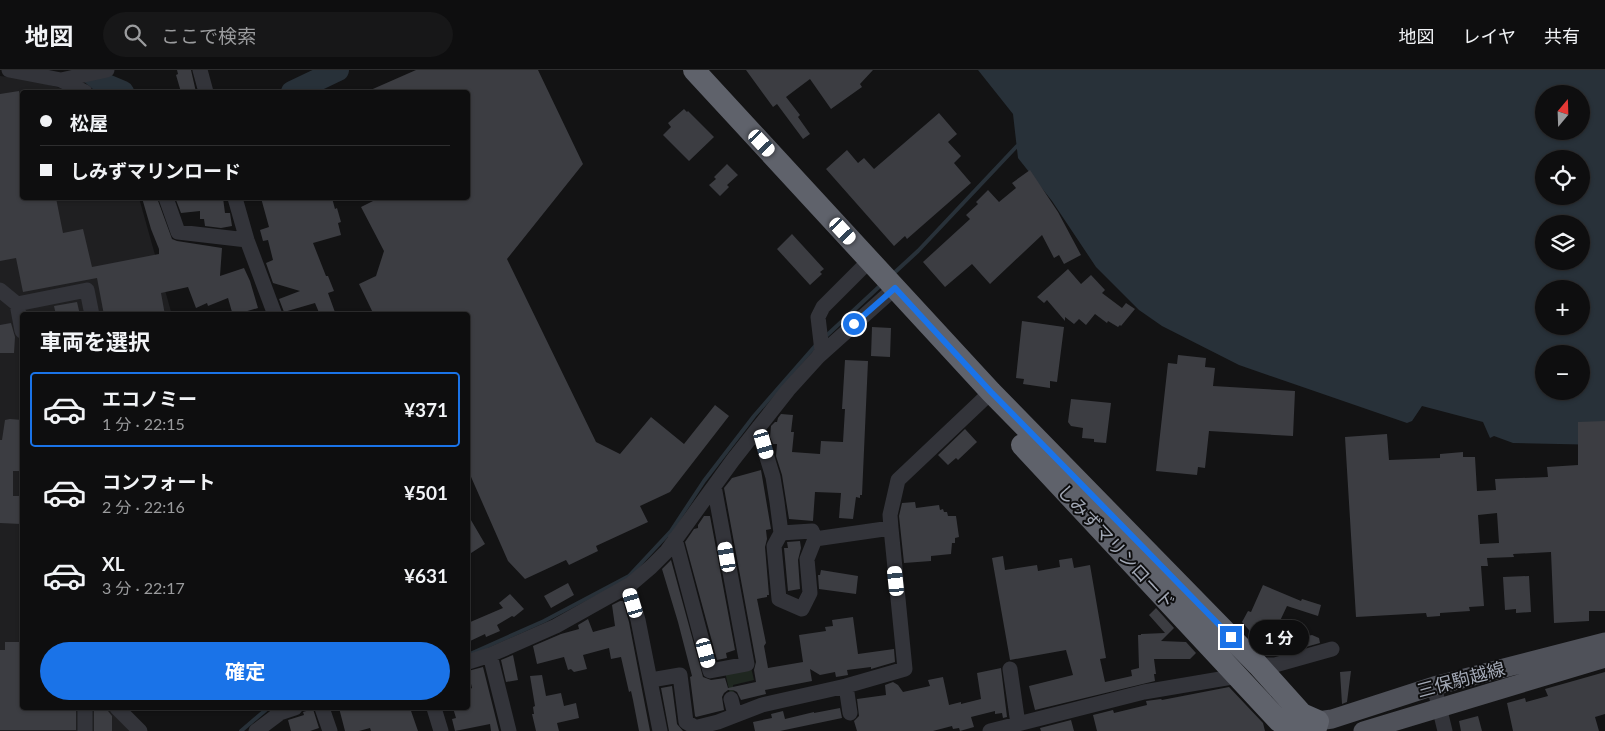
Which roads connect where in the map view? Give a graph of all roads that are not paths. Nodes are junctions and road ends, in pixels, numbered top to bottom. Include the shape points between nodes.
1 (9, 70) edge
2 (107, 70) edge
3 (200, 70) edge
4 (679, 70) edge
5 (694, 70) edge
6 (69, 79) junction
7 (83, 90) edge
8 (205, 90) edge
9 (167, 200) edge
10 (236, 200) edge
11 (246, 240) junction
12 (879, 280) junction
13 (0, 290) edge
14 (17, 304) junction
15 (91, 312) edge
16 (274, 312) edge
17 (20, 321) edge
18 (820, 354) junction
19 (986, 397) junction
20 (758, 428) junction
21 (714, 486) junction
22 (890, 528) junction
23 (781, 533) junction
24 (675, 539) junction
25 (815, 539) junction
26 (628, 586) junction
27 (1605, 642) edge
28 (1332, 649) dead end
29 (490, 655) junction
30 (1605, 658) edge
31 (470, 661) edge
32 (1258, 665) junction
33 (1010, 669) dead end
34 (1238, 676) junction
35 (651, 680) junction
36 (846, 686) junction
37 (1434, 686) junction
38 (731, 699) dead end
39 (1439, 707) junction
40 (85, 710) edge
41 (119, 710) edge
42 (288, 710) edge
43 (323, 710) edge
44 (435, 710) edge
45 (850, 713) dead end
46 (736, 715) junction
47 (1018, 724) junction
48 (1046, 724) edge
49 (1305, 726) edge
50 (85, 731) edge
51 (140, 731) edge
52 (256, 731) edge
53 (330, 731) edge
54 (441, 731) edge
55 (509, 731) edge
56 (660, 731) edge
57 (990, 731) edge
58 (1362, 731) edge
59 (1445, 731) edge

1 - 6 street
2 - 6 street
3 - 8 street
4 - 12 highway, しみずマリンロード
5 - 12 highway, しみずマリンロード
6 - 7 street
9 - 11 street via 178,232
10 - 11 street
11 - 16 street
12 - 18 street
12 - 18 street via 823,307 818,317
12 - 19 highway, しみずマリンロード
13 - 14 street
14 - 15 street via 87,290
14 - 17 street
18 - 20 street
19 - 22 street via 898,480
19 - 32 highway, しみずマリンロード
19 - 34 highway, しみずマリンロード
20 - 21 street
20 - 23 street via 773,477
21 - 24 street
21 - 24 street via 747,664 710,672
22 - 25 street
22 - 36 street via 905,669
23 - 25 street via 812,531
23 - 25 street via 774,546 779,599 802,609 810,593 807,559
24 - 26 street via 651,567
26 - 29 street via 556,626
26 - 35 street
27 - 37 main road, 三保駒越線
28 - 32 street via 1283,664
29 - 31 street
29 - 55 street
30 - 39 main road, 三保駒越線
32 - 49 highway, しみずマリンロード
33 - 47 street
34 - 48 street via 1144,692
34 - 49 highway, しみずマリンロード via 1279,721
35 - 46 street via 680,675 686,722 693,726
35 - 56 street
36 - 45 street
36 - 46 street via 762,705
37 - 39 street
37 - 49 main road, 三保駒越線
38 - 46 street
39 - 58 main road, 三保駒越線
39 - 59 street
40 - 50 street
41 - 51 street
42 - 52 street
43 - 53 street
44 - 54 street
47 - 48 street
47 - 57 street

